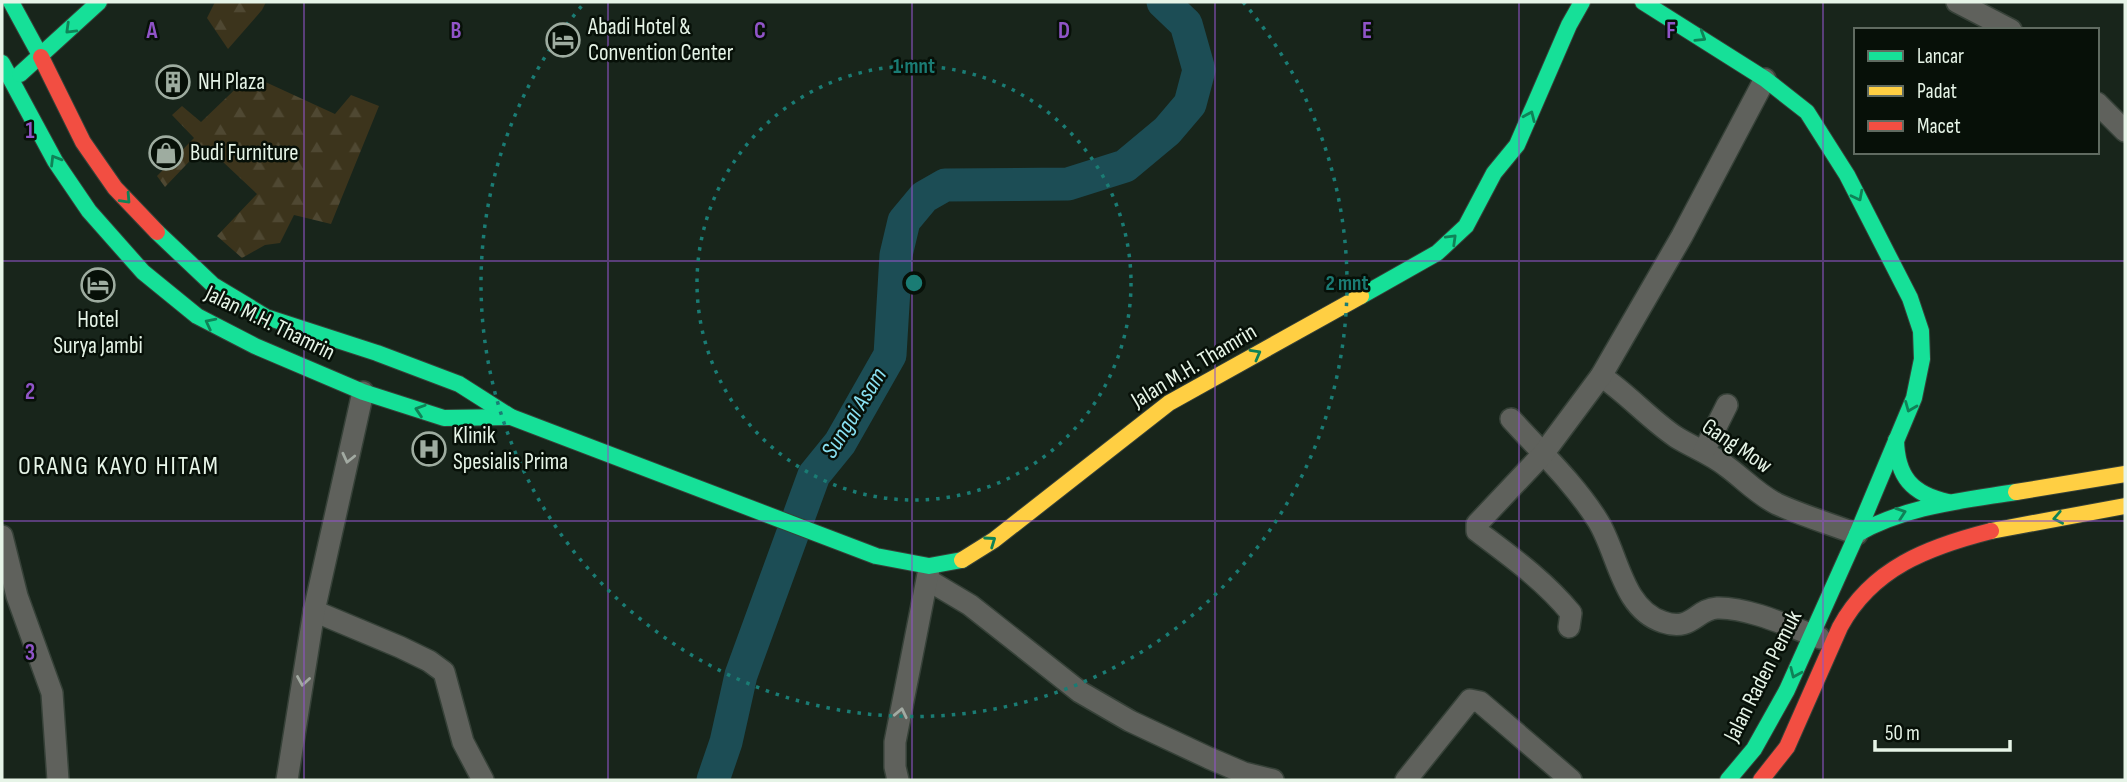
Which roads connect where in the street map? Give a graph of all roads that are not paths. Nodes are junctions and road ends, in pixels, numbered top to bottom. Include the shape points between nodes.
1 (11, 2) edge
2 (99, 2) edge
3 (1582, 2) edge
4 (1643, 2) edge
5 (1957, 2) edge
6 (2007, 28) edge
7 (17, 47) edge
8 (41, 57) junction
9 (1765, 79) junction
10 (12, 81) junction
11 (2099, 105) edge
12 (2123, 124) edge
13 (1497, 149) dead end
14 (1494, 173) junction
15 (1601, 376) junction
16 (363, 392) junction
17 (1727, 405) dead end
18 (511, 417) junction
19 (1511, 419) dead end
20 (1896, 440) junction
21 (1704, 451) junction
22 (1543, 454) junction
23 (2125, 474) edge
24 (1948, 502) junction
25 (2125, 506) edge
26 (1857, 534) junction
27 (2, 536) edge
28 (929, 573) junction
29 (10, 597) edge
30 (314, 611) junction
31 (1569, 627) dead end
32 (1812, 635) junction
33 (1833, 644) junction
34 (58, 780) edge
35 (287, 780) edge
36 (484, 780) edge
37 (898, 780) edge
38 (1273, 780) edge
39 (1406, 780) edge
40 (1571, 780) edge
41 (1728, 780) edge
42 (1761, 780) edge

1 - 7 main road
2 -> 8 main road
14 -> 3 main road, Jalan M.H. Thamrin via 1517,145
4 -> 9 main road, Jalan Raden Pemuk
5 - 6 street
7 - 8 main road, Jalan M.H. Thamrin
7 - 10 main road, Jalan M.H. Thamrin
8 - 10 main road
8 -> 18 main road, Jalan M.H. Thamrin via 83,142 116,188 213,285 266,317 458,384
9 - 15 street
9 -> 20 main road, Jalan Raden Pemuk via 1807,112 1847,175 1910,298 1921,331 1922,359 1914,398
16 -> 10 main road, Jalan M.H. Thamrin via 197,316 143,272 89,211
11 - 12 street
13 - 14 main road, Jalan M.H. Thamrin
28 -> 14 main road, Jalan M.H. Thamrin via 965,559 994,540 1168,403 1437,253 1466,226
15 - 21 street, Gang Mow via 1660,425
15 - 22 street
18 -> 16 main road, Jalan M.H. Thamrin via 444,418
16 -> 30 street
17 - 21 street
18 - 28 main road, Jalan M.H. Thamrin via 817,536
19 - 22 street
20 - 24 main road via 1896,460 1904,479 1919,493
20 - 26 main road, Jalan Raden Pemuk
21 - 26 street, Gang Mow via 1778,504
22 - 31 street via 1476,528 1555,594 1571,613
22 - 32 street via 1598,521 1644,612 1673,625 1689,623 1716,608 1735,609
23 - 24 main road
26 -> 24 main road via 1896,514
25 -> 33 main road via 1970,536 1926,551 1891,568 1857,600
26 - 32 main road, Jalan Raden Pemuk
27 - 29 street
37 -> 28 street via 895,743
28 - 38 street via 1080,692 1221,763
29 - 34 street via 52,693
30 -> 35 street
30 - 36 street via 400,647 444,672 463,742
32 - 33 street
32 -> 41 main road, Jalan Raden Pemuk via 1754,749
33 - 42 main road via 1786,749
39 - 40 street via 1470,699 1480,702

